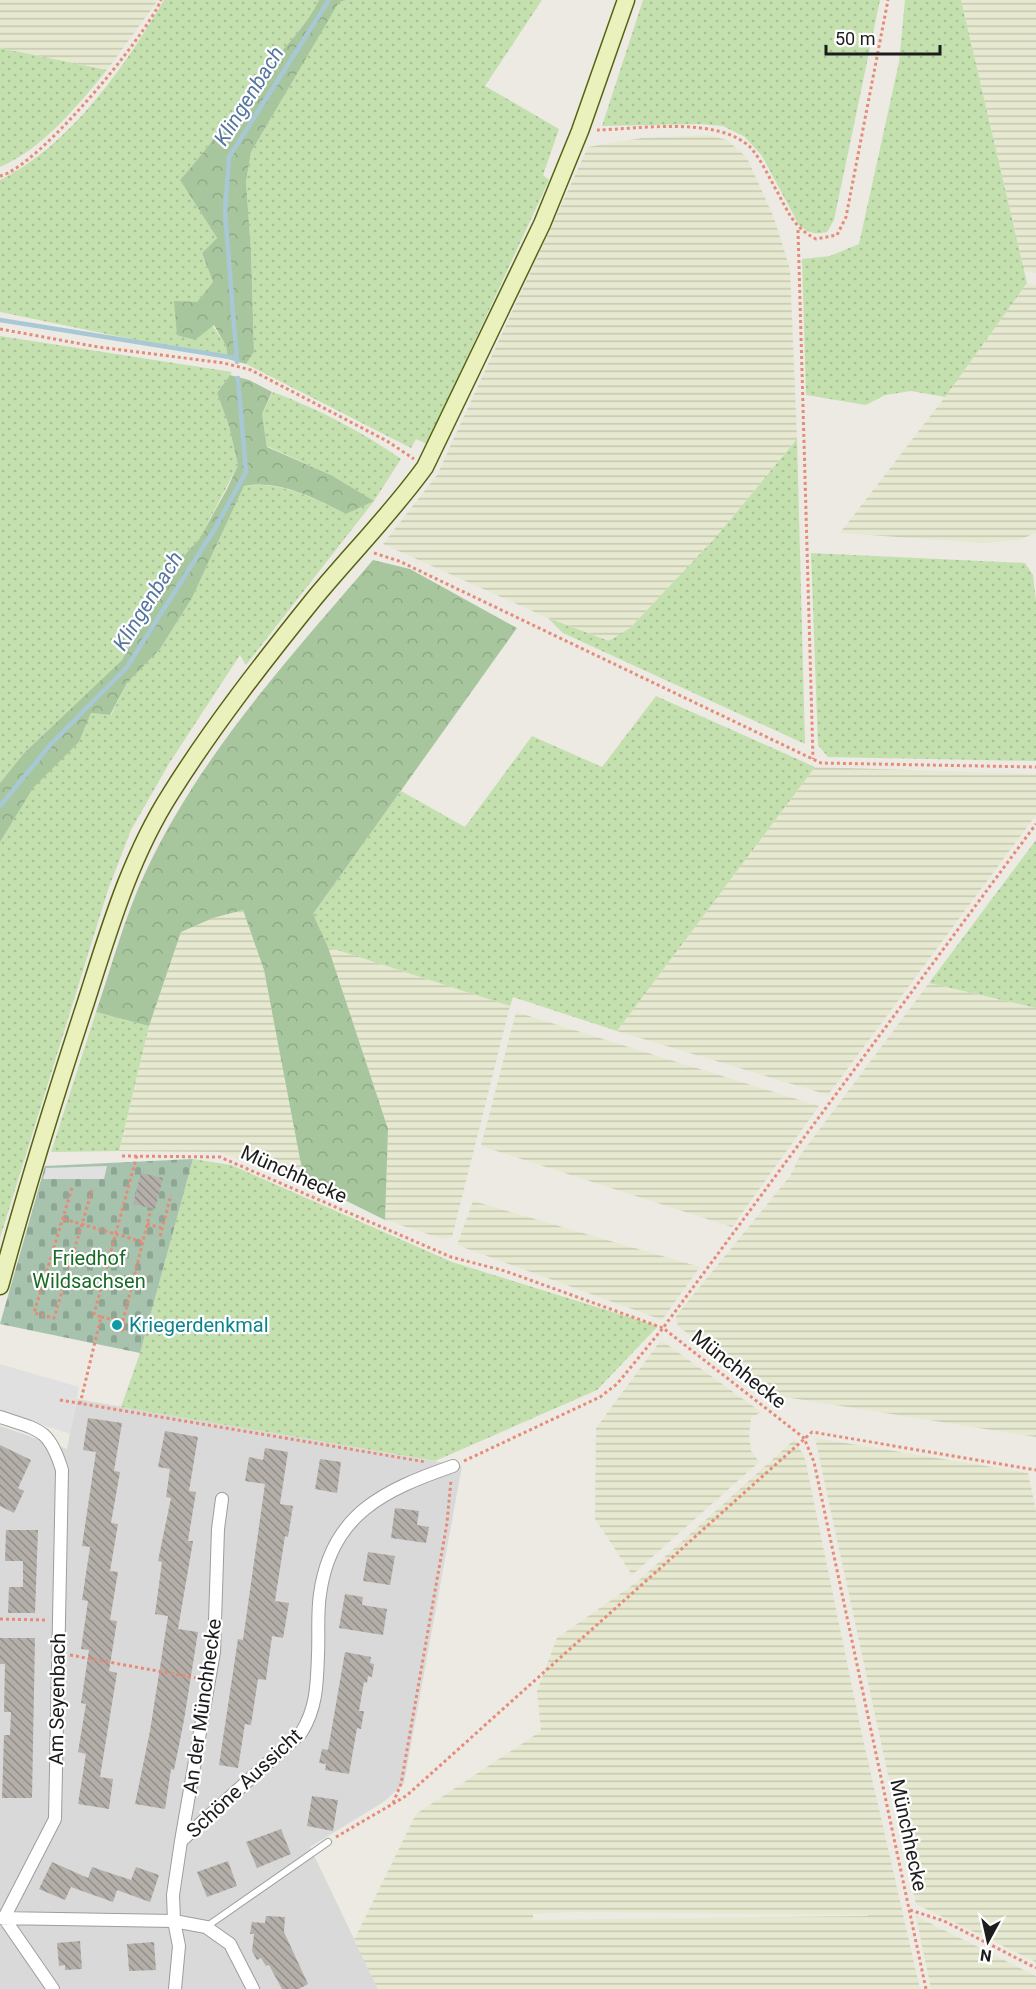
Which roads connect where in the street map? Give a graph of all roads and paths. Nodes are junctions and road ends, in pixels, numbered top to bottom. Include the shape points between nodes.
1 (161, 0) edge
2 (626, 0) edge
3 (888, 0) edge
4 (580, 131) junction
5 (0, 176) edge
6 (798, 230) junction
7 (0, 329) edge
8 (425, 467) junction
9 (358, 547) junction
10 (813, 759) junction
11 (1036, 767) edge
12 (1036, 824) edge
13 (137, 1155) junction
14 (122, 1156) dead end
15 (72, 1188) dead end
16 (92, 1190) dead end
17 (171, 1195) dead end
18 (150, 1213) dead end
19 (64, 1219) junction
20 (147, 1224) junction
21 (82, 1225) junction
22 (162, 1228) junction
23 (116, 1235) junction
24 (160, 1236) dead end
25 (142, 1242) junction
26 (0, 1286) edge
27 (101, 1317) junction
28 (117, 1320) junction
29 (123, 1321) junction
30 (663, 1328) junction
31 (60, 1400) dead end
32 (80, 1404) junction
33 (0, 1417) edge
34 (804, 1438) junction
35 (453, 1466) junction
36 (1036, 1470) edge
37 (222, 1499) dead end
38 (0, 1619) edge
39 (59, 1621) junction
40 (58, 1653) junction
41 (210, 1681) junction
42 (393, 1803) junction
43 (181, 1841) junction
44 (328, 1842) joint
45 (909, 1910) junction
46 (2, 1918) edge
47 (174, 1921) junction
48 (206, 1927) junction
49 (1036, 1968) edge
50 (53, 1989) edge
51 (175, 1989) edge
52 (253, 1989) edge
53 (926, 1989) edge

1 - 5 path via 135,40 49,143
2 - 4 main road
3 - 6 path via 846,217 837,235 816,239
4 - 6 path via 701,128 734,136 759,159
4 - 8 main road via 542,224
6 - 10 path
7 - 8 path via 251,370 387,441
8 - 9 main road via 404,497
9 - 10 path via 399,561
9 - 26 main road via 236,700 170,794 143,842 118,903 35,1160
10 - 11 path via 821,763
12 - 30 path
13 - 14 path, Münchhecke
13 - 23 path
13 - 30 path, Münchhecke via 220,1157 451,1257 505,1271
15 - 19 path
16 - 21 path
17 - 22 path
18 - 20 path
19 - 21 path
19 - 21 path via 34,1313 54,1318
20 - 22 path
20 - 25 path
21 - 23 path
22 - 24 path
23 - 25 path
23 - 27 path via 94,1314
25 - 29 path
27 - 28 path
27 - 32 path
28 - 29 path
28 - 29 path via 115,1328 123,1330
30 - 34 path, Münchhecke
30 - 35 path via 617,1384 600,1397
31 - 32 path
32 - 35 path
33 - 39 street, Am Seyenbach via 39,1429 54,1444 62,1470
34 - 36 path via 812,1432
34 - 42 path via 406,1796
34 - 45 path, Münchhecke via 814,1462
35 - 42 path via 445,1535 401,1784
35 - 43 street, Schöne Aussicht via 384,1493 351,1521 323,1576 317,1693 309,1721 301,1733
37 - 41 street, An der Münchhecke
38 - 39 path
39 - 40 street, Am Seyenbach
40 - 41 path
40 - 46 street, Am Seyenbach via 54,1819
41 - 43 street, An der Münchhecke
42 - 44 path
43 - 47 street, Schöne Aussicht via 173,1894
44 - 48 lane
45 - 49 path via 944,1921
45 - 53 path, Münchhecke
46 - 47 street
46 - 50 street
47 - 48 street
47 - 51 street, Schöne Aussicht via 179,1946
48 - 52 street via 230,1944

